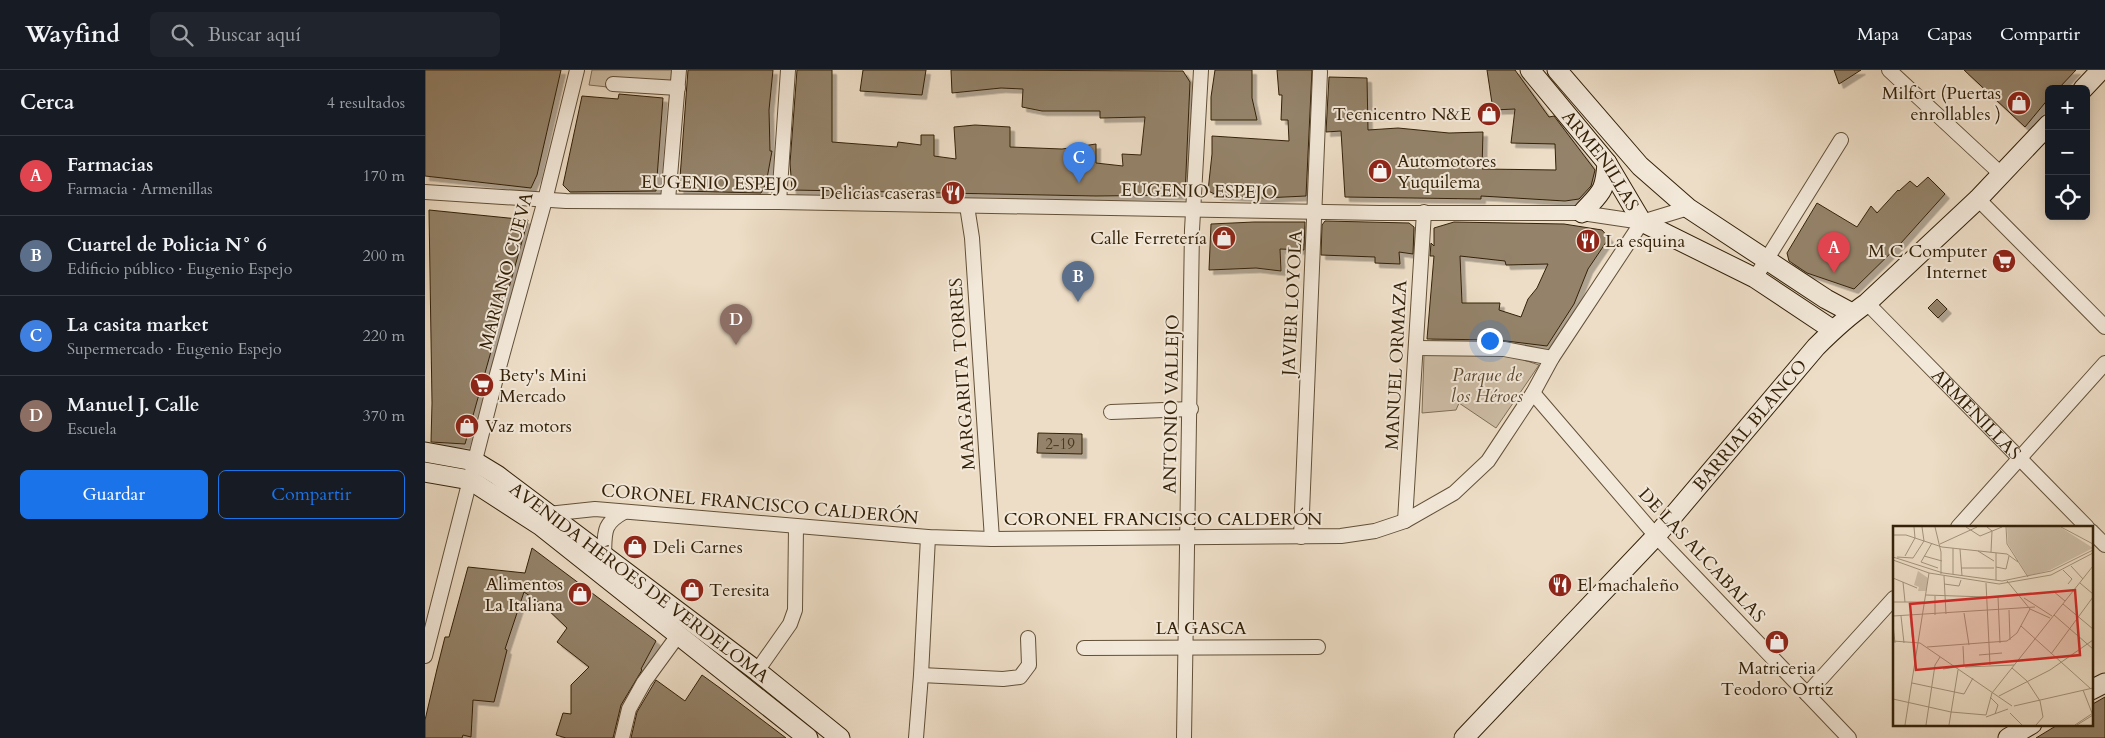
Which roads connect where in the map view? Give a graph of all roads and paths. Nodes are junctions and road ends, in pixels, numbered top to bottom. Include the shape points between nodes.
1 (577, 70) edge
2 (679, 70) edge
3 (788, 70) edge
4 (1201, 70) edge
5 (1530, 70) edge
6 (1557, 70) edge
7 (1889, 70) edge
8 (2101, 70) edge
9 (1320, 72) dead end
10 (613, 84) dead end
11 (2087, 85) edge
12 (678, 88) junction
13 (2045, 128) edge
14 (1841, 140) dead end
15 (1607, 163) junction
16 (2001, 174) junction
17 (425, 192) edge
18 (1978, 199) junction
19 (545, 200) junction
20 (668, 200) junction
21 (779, 202) junction
22 (967, 206) junction
23 (1688, 208) junction
24 (1195, 209) junction
25 (1315, 212) junction
26 (1424, 212) junction
27 (1582, 214) junction
28 (1641, 222) junction
29 (1767, 259) junction
30 (1755, 278) junction
31 (1859, 308) junction
32 (2105, 327) edge
33 (1833, 330) junction
34 (1417, 348) junction
35 (1552, 358) junction
36 (2105, 363) edge
37 (1533, 393) junction
38 (1191, 409) junction
39 (1111, 412) dead end
40 (425, 452) edge
41 (2020, 458) junction
42 (472, 471) junction
43 (425, 472) edge
44 (624, 512) junction
45 (545, 520) junction
46 (1405, 521) junction
47 (1959, 526) edge
48 (2086, 526) edge
49 (797, 527) junction
50 (2093, 533) edge
51 (1188, 536) junction
52 (1301, 536) junction
53 (1657, 536) junction
54 (928, 537) junction
55 (992, 539) junction
56 (2105, 545) edge
57 (604, 556) junction
58 (1893, 599) edge
59 (679, 634) junction
60 (1028, 638) dead end
61 (1186, 646) junction
62 (1318, 647) dead end
63 (1084, 648) dead end
64 (425, 656) edge
65 (757, 671) junction
66 (921, 675) junction
67 (2105, 683) edge
68 (2093, 689) edge
69 (1807, 694) junction
70 (2028, 726) edge
71 (622, 738) edge
72 (808, 738) edge
73 (840, 738) edge
74 (916, 738) edge
75 (1184, 738) edge
76 (1464, 738) edge
77 (1849, 738) edge
78 (2007, 738) edge

1 - 19 street, MARIANO CUEVA
2 - 12 street
3 - 21 street
4 - 24 street, ANTONIO VALLEJO
5 - 15 main road, ARMENILLAS
6 - 23 main road, ARMENILLAS via 1640,166
7 - 16 street
8 - 11 main road
9 - 25 street, JAVIER LOYOLA
10 - 12 street
12 - 20 street
13 - 16 main road, BARRIAL BLANCO
14 - 29 street
15 - 27 main road via 1602,192
15 - 28 main road, ARMENILLAS
16 - 18 main road, BARRIAL BLANCO
17 - 19 street, EUGENIO ESPEJO
18 - 31 main road, BARRIAL BLANCO
18 - 32 street
19 - 20 street, EUGENIO ESPEJO
19 - 42 street, MARIANO CUEVA
20 - 21 street, EUGENIO ESPEJO
21 - 22 street, EUGENIO ESPEJO
22 - 24 street, EUGENIO ESPEJO
22 - 55 street, MARGARITA TORRES via 972,238
23 - 28 street
23 - 29 main road, ARMENILLAS
24 - 25 street, EUGENIO ESPEJO
24 - 38 street, ANTONIO VALLEJO via 1192,230
25 - 26 street, EUGENIO ESPEJO
25 - 52 street, JAVIER LOYOLA
26 - 27 street, EUGENIO ESPEJO
26 - 34 street, MANUEL ORMAZA
27 - 28 street, EUGENIO ESPEJO
28 - 30 main road, ARMENILLAS
28 - 35 street, CORONEL FRANCISCO CALDERÓN
29 - 30 street
29 - 31 main road, ARMENILLAS via 1826,299
30 - 33 main road, ARMENILLAS
31 - 33 main road, BARRIAL BLANCO
31 - 41 street, ARMENILLAS
33 - 53 main road, BARRIAL BLANCO
34 - 35 street via 1504,349
34 - 46 street, MANUEL ORMAZA
35 - 37 street, CORONEL FRANCISCO CALDERÓN
36 - 41 street
37 - 46 street, CORONEL FRANCISCO CALDERÓN via 1488,461 1454,493
37 - 53 street, DE LAS ALCABALAS
38 - 39 street
38 - 51 street, ANTONIO VALLEJO
40 - 42 main road, AVENIDA HÉROES DE VERDELOMA
41 - 47 street
41 - 48 street, ARMENILLAS
42 - 43 main road, AVENIDA HÉROES DE VERDELOMA
42 - 45 main road, AVENIDA HÉROES DE VERDELOMA via 497,476
42 - 64 street, MARIANO CUEVA
44 - 45 street, CORONEL FRANCISCO CALDERÓN via 595,509
44 - 49 street, CORONEL FRANCISCO CALDERÓN
44 - 57 street via 611,519 605,528
45 - 57 main road, AVENIDA HÉROES DE VERDELOMA
45 - 59 main road, AVENIDA HÉROES DE VERDELOMA
46 - 52 street, CORONEL FRANCISCO CALDERÓN via 1375,531 1341,536
49 - 54 street, CORONEL FRANCISCO CALDERÓN
49 - 65 street via 795,610 790,624
50 - 56 street
51 - 52 street, CORONEL FRANCISCO CALDERÓN
51 - 55 street, CORONEL FRANCISCO CALDERÓN
51 - 61 street, ANTONIO VALLEJO
53 - 69 street, DE LAS ALCABALAS
53 - 76 main road, BARRIAL BLANCO
54 - 55 street, CORONEL FRANCISCO CALDERÓN
54 - 66 street
57 - 65 main road, AVENIDA HÉROES DE VERDELOMA
58 - 69 street
59 - 71 street via 629,709
59 - 72 main road, AVENIDA HÉROES DE VERDELOMA
60 - 66 street via 1029,666 1020,677 1003,680
61 - 62 street, LA GASCA
61 - 63 street, LA GASCA
61 - 75 street, ANTONIO VALLEJO
65 - 73 main road, AVENIDA HÉROES DE VERDELOMA
66 - 74 street
67 - 68 main road
69 - 77 street, DE LAS ALCABALAS
70 - 78 main road

